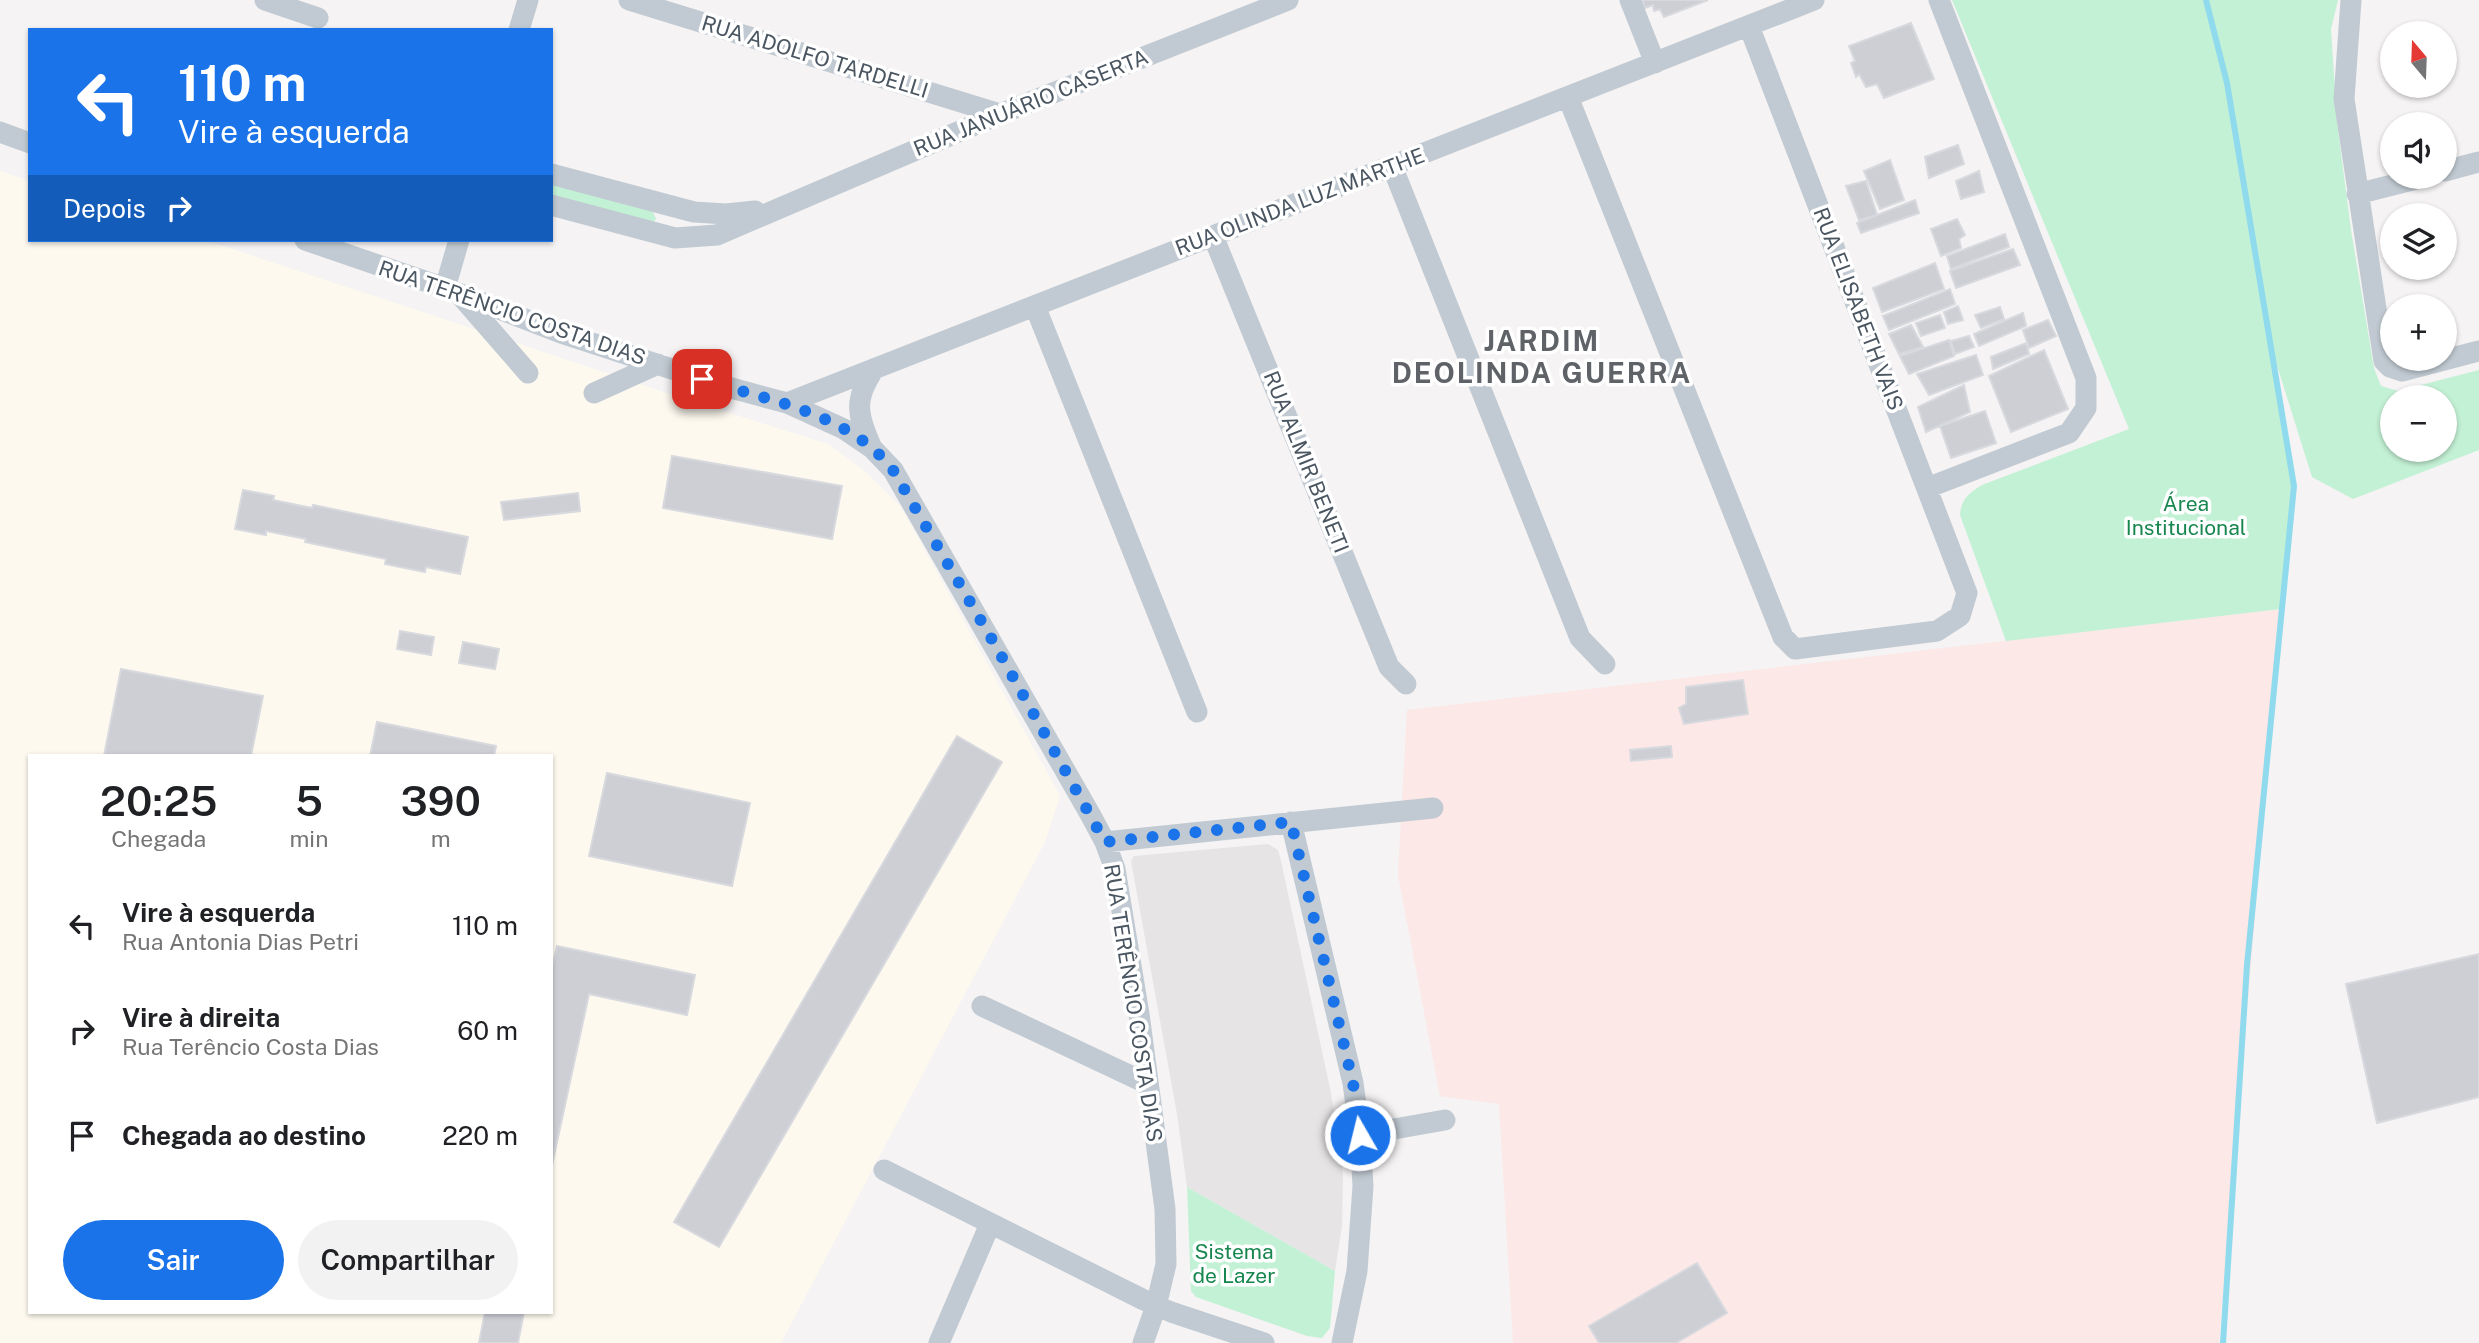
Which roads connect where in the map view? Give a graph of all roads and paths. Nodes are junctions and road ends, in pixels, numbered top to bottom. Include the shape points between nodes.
1 (265, 0) edge
2 (528, 0) edge
3 (629, 0) edge
4 (1288, 0) edge
5 (1630, 0) edge
6 (1814, 0) edge
7 (1939, 0) edge
8 (2358, 2) edge
9 (319, 16) edge
10 (1749, 26) junction
11 (520, 28) edge
12 (1654, 63) junction
13 (1568, 97) junction
14 (1000, 114) junction
15 (0, 132) edge
16 (28, 142) edge
17 (2479, 162) edge
18 (1392, 166) junction
19 (2457, 168) edge
20 (553, 175) edge
21 (2380, 188) edge
22 (2357, 194) junction
23 (553, 206) edge
24 (775, 209) junction
25 (1213, 236) junction
26 (311, 242) edge
27 (458, 242) edge
28 (452, 291) junction
29 (1035, 306) junction
30 (2479, 351) edge
31 (658, 365) junction
32 (875, 368) junction
33 (528, 373) dead end
34 (594, 393) dead end
35 (787, 403) junction
36 (872, 448) junction
37 (1927, 488) junction
38 (1605, 664) dead end
39 (1406, 684) dead end
40 (1197, 712) dead end
41 (1433, 807) dead end
42 (1291, 822) junction
43 (1105, 842) junction
44 (982, 1006) dead end
45 (1148, 1084) junction
46 (1446, 1120) dead end
47 (1360, 1135) junction
48 (884, 1170) dead end
49 (990, 1224) junction
50 (1156, 1306) junction
51 (939, 1343) edge
52 (1143, 1343) edge
53 (1264, 1343) edge
54 (1342, 1343) edge

1 - 9 street
2 - 11 street
3 - 14 street, RUA ADOLFO TARDELLI
4 - 14 street, RUA JANUÁRIO CASERTA
5 - 12 street
6 - 10 street, RUA OLINDA LUZ MARTHE
7 - 37 street via 2087,378 2086,408 2069,433
8 - 22 street via 2344,99
10 - 12 street, RUA OLINDA LUZ MARTHE
10 - 37 street, RUA ELISABETH VAIS
12 - 13 street, RUA OLINDA LUZ MARTHE
13 - 18 street, RUA OLINDA LUZ MARTHE
13 - 37 street, RUA ELISABETH VAIS via 1783,637 1795,649 1937,631 1960,617 1967,593
14 - 24 street, RUA JANUÁRIO CASERTA
15 - 16 street
17 - 19 street
18 - 25 street, RUA OLINDA LUZ MARTHE
18 - 38 street via 1580,638
20 - 24 street via 694,212
21 - 22 street
22 - 30 street via 2384,361 2402,370
23 - 24 street, RUA JANUÁRIO CASERTA via 676,238 717,235
25 - 29 street, RUA OLINDA LUZ MARTHE
25 - 39 street, RUA ALMIR BENETI via 1389,667
26 - 28 street, RUA TERÊNCIO COSTA DIAS
27 - 28 street
28 - 31 street, RUA TERÊNCIO COSTA DIAS
28 - 33 street
29 - 32 street, RUA OLINDA LUZ MARTHE
29 - 40 street
31 - 34 street
31 - 35 street, RUA TERÊNCIO COSTA DIAS
32 - 35 street, RUA OLINDA LUZ MARTHE
32 - 36 street via 860,393 859,407
35 - 36 street, RUA TERÊNCIO COSTA DIAS via 844,429
36 - 43 street, RUA TERÊNCIO COSTA DIAS via 893,470
41 - 42 street
42 - 43 street
42 - 47 street via 1353,1083
43 - 45 street, RUA TERÊNCIO COSTA DIAS via 1115,869
44 - 45 street
45 - 50 street, RUA TERÊNCIO COSTA DIAS via 1167,1241
46 - 47 street
47 - 54 street via 1363,1186 1357,1272
48 - 49 street
49 - 50 street
49 - 51 street
50 - 52 street, RUA TERÊNCIO COSTA DIAS
50 - 53 street

